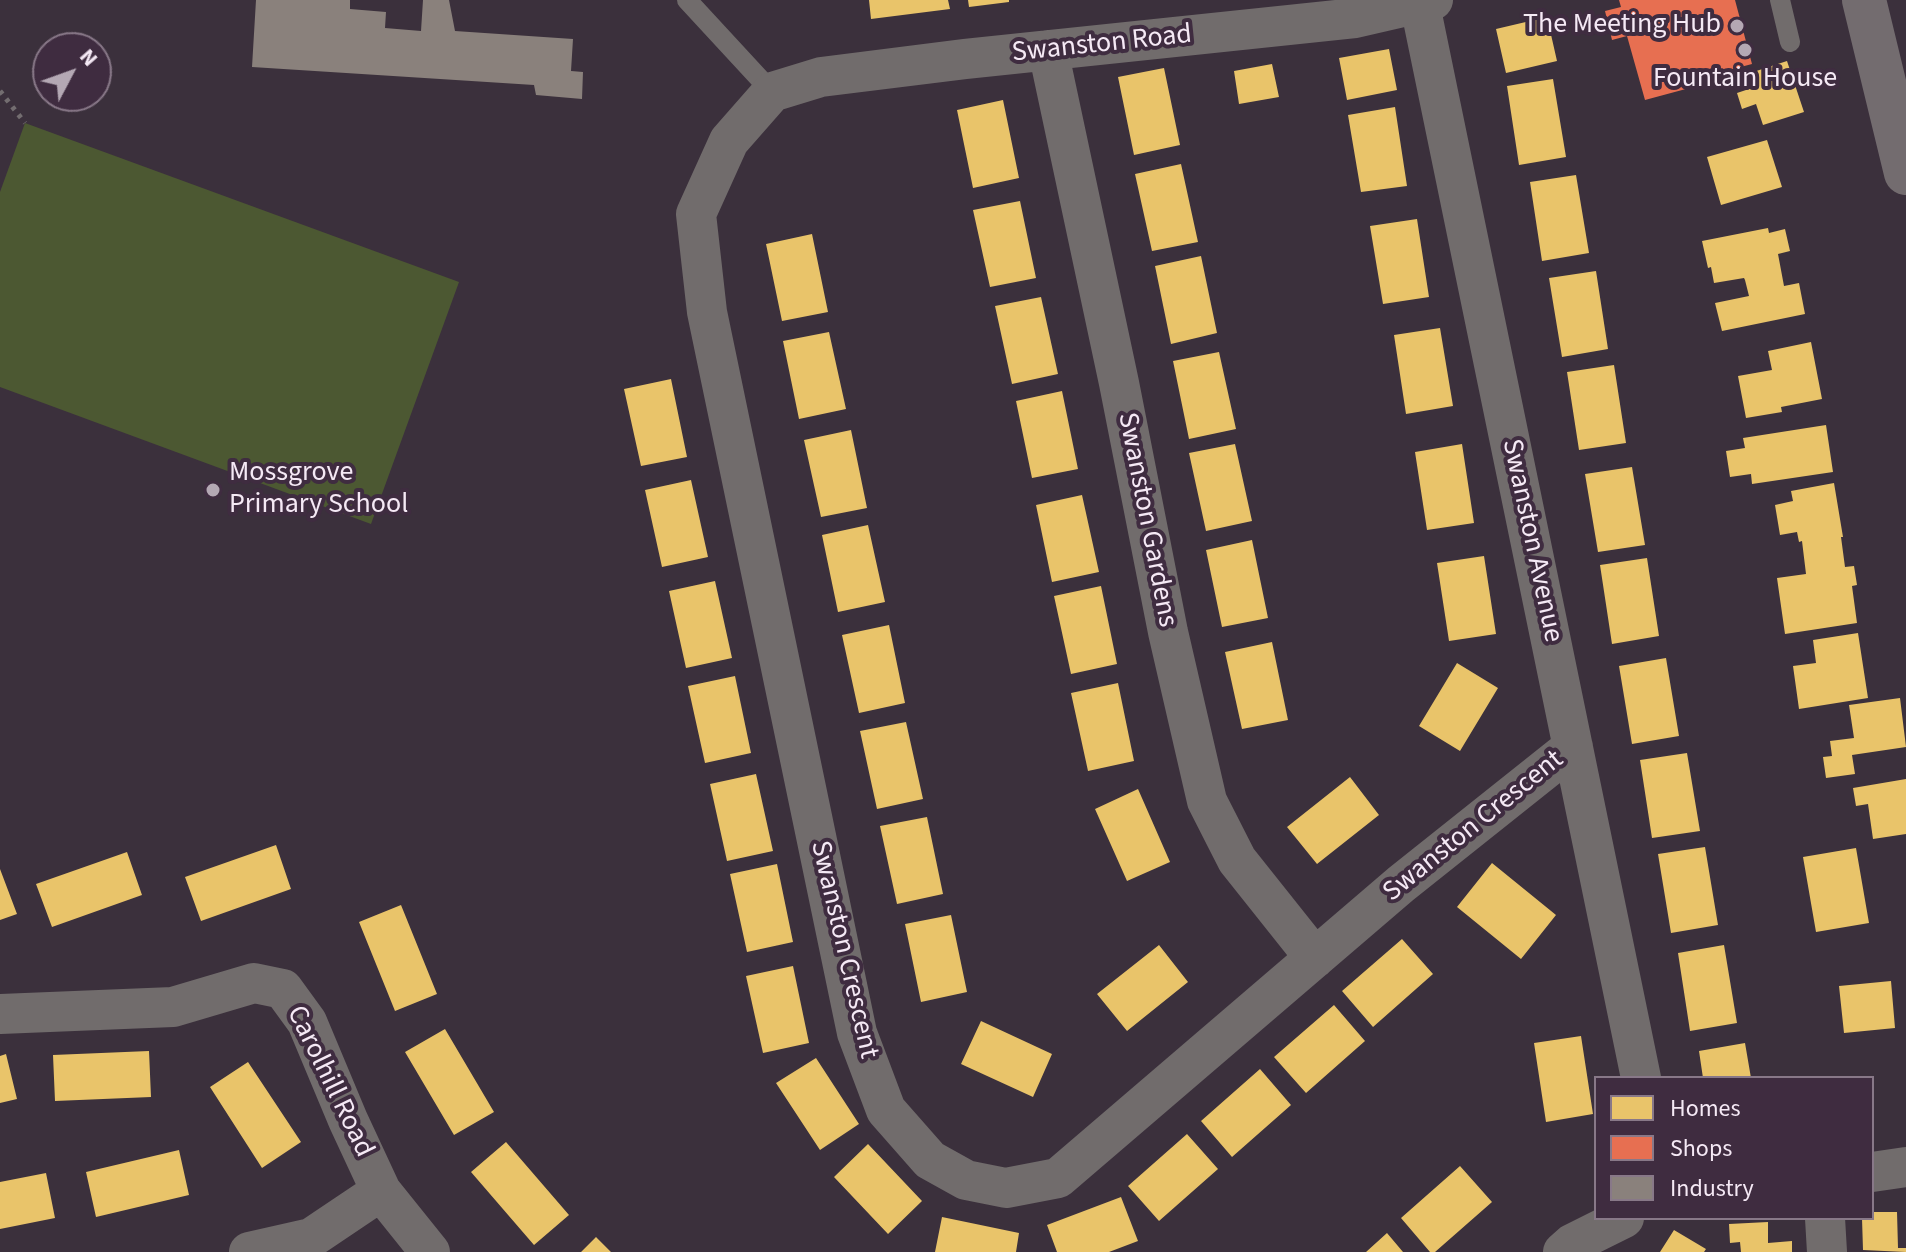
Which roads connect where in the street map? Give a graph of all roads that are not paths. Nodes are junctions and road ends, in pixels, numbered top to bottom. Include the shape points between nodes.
1 (687, 0) edge
2 (1780, 0) edge
3 (1864, 0) edge
4 (1427, 2) edge
5 (1790, 42) dead end
6 (1048, 50) junction
7 (772, 92) junction
8 (1898, 99) edge
9 (1906, 173) edge
10 (1573, 747) junction
11 (1315, 958) junction
12 (0, 1014) edge
13 (1641, 1076) edge
14 (1906, 1167) edge
15 (1874, 1172) edge
16 (381, 1191) junction
17 (1620, 1220) edge
18 (1825, 1220) edge
19 (249, 1252) edge
20 (430, 1252) edge
21 (1563, 1252) edge
22 (1827, 1252) edge

1 - 7 lane
2 - 5 lane
3 - 8 main road
4 - 6 street, Swanston Road via 1355,18
4 - 10 street, Swanston Avenue
6 - 7 street, Swanston Road via 821,77
6 - 11 street, Swanston Gardens via 1207,801 1237,860
7 - 11 street, Swanston Crescent via 729,141 696,214 706,298 857,1033 886,1110 930,1160 966,1180 1006,1188 1058,1178
8 - 9 main road
10 - 11 street, Swanston Crescent
10 - 13 street, Swanston Avenue
12 - 16 street, Carolhill Road via 173,1007 254,983 283,989 307,1022
14 - 15 street
16 - 19 street via 311,1238
16 - 20 street, Carolhill Road
17 - 21 street
18 - 22 street

